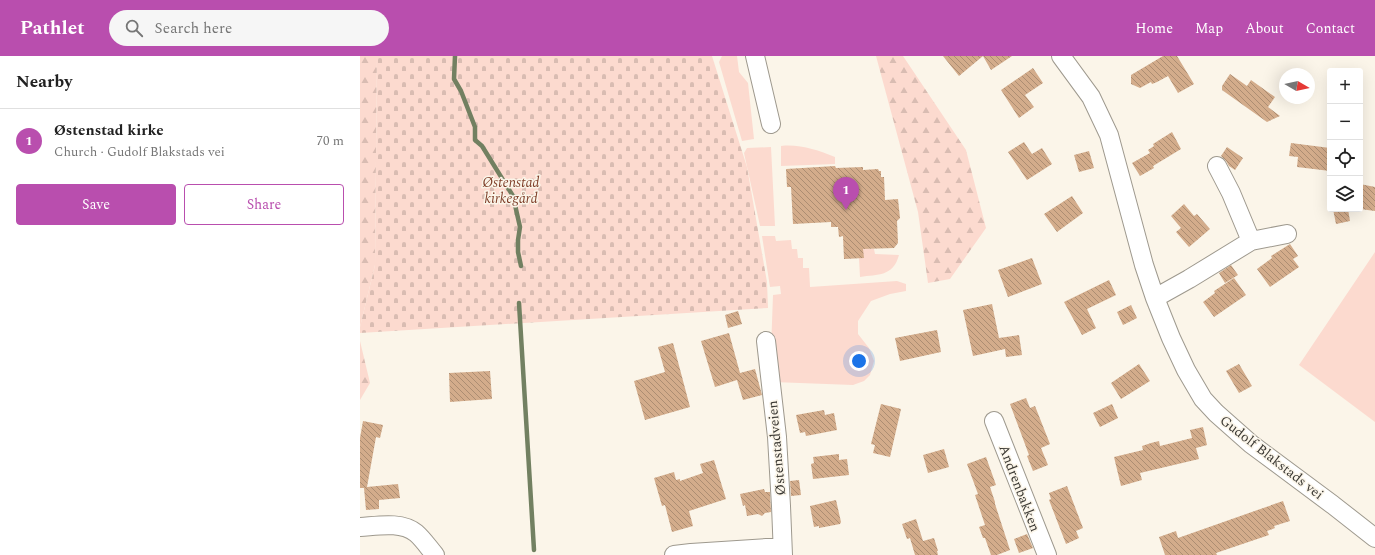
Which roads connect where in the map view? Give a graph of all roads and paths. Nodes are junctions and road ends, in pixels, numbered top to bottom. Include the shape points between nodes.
1 (755, 56) edge
2 (1061, 56) edge
3 (771, 124) dead end
4 (1217, 166) dead end
5 (1287, 234) dead end
6 (1251, 240) junction
7 (1155, 298) junction
8 (766, 341) dead end
9 (994, 421) dead end
10 (360, 527) edge
11 (1375, 538) edge
12 (782, 551) edge
13 (434, 555) edge
14 (674, 555) edge
15 (1047, 555) edge

1 - 3 street
2 - 7 street, Gudolf Blakstads vei via 1091,97 1109,135
4 - 6 street
5 - 6 street
6 - 7 street
7 - 11 street, Gudolf Blakstads vei via 1186,370 1203,399 1251,444
8 - 12 street, Østenstadveien via 777,437
9 - 15 street, Andrenbakken
10 - 13 street via 391,525 405,528 416,533
12 - 14 street via 699,552

